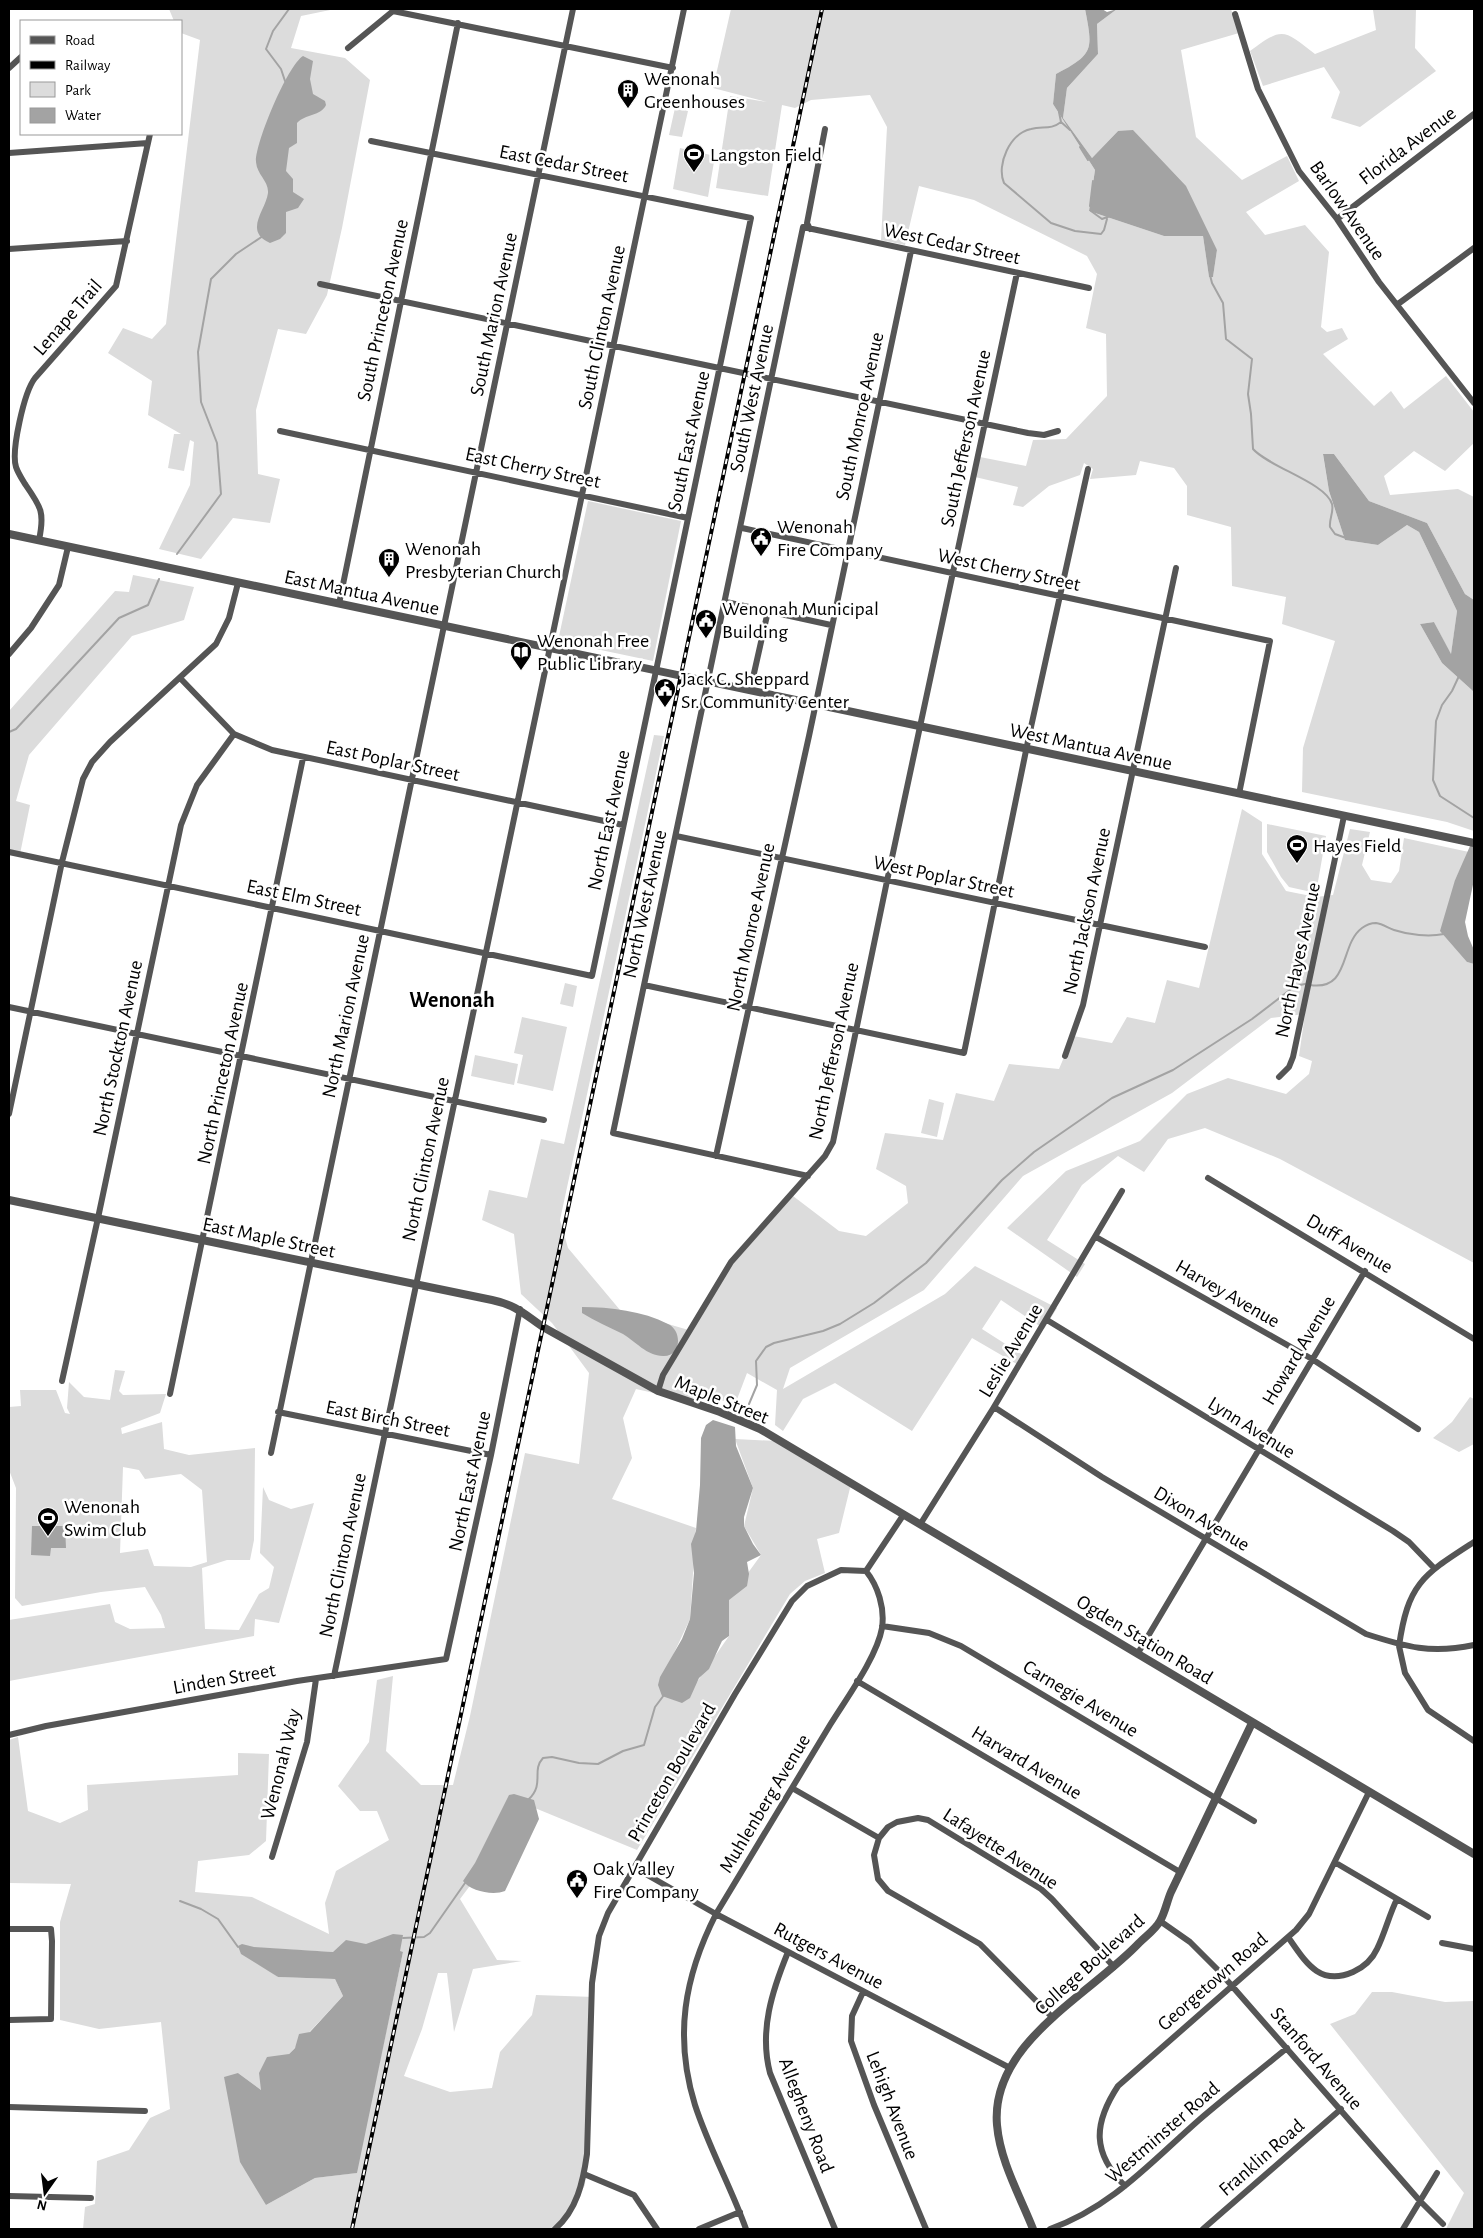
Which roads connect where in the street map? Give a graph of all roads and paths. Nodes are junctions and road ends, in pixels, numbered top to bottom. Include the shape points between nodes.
1 (573, 9) edge
2 (686, 10) edge
3 (1235, 14) dead end
4 (458, 24) junction
5 (565, 46) junction
6 (348, 48) dead end
7 (20, 58) edge
8 (9, 68) edge
9 (673, 68) junction
10 (1474, 114) edge
11 (824, 130) dead end
12 (150, 135) edge
13 (371, 141) dead end
14 (148, 143) junction
15 (9, 153) edge
16 (431, 153) junction
17 (538, 175) junction
18 (644, 196) junction
19 (751, 218) joint
20 (1337, 220) junction
21 (810, 229) junction
22 (126, 241) junction
23 (1474, 248) edge
24 (9, 249) edge
25 (911, 251) junction
26 (1017, 273) junction
27 (320, 284) dead end
28 (1089, 288) dead end
29 (401, 299) junction
30 (1398, 304) junction
31 (508, 322) junction
32 (614, 344) junction
33 (720, 367) junction
34 (772, 379) junction
35 (878, 401) junction
36 (1474, 403) edge
37 (985, 424) junction
38 (1058, 430) dead end
39 (280, 431) dead end
40 (370, 449) junction
41 (1088, 469) dead end
42 (476, 472) junction
43 (582, 494) junction
44 (688, 518) junction
45 (742, 528) junction
46 (9, 534) edge
47 (38, 540) junction
48 (68, 547) junction
49 (848, 551) junction
50 (1176, 568) dead end
51 (954, 574) junction
52 (238, 583) junction
53 (1059, 596) junction
54 (726, 602) junction
55 (339, 604) junction
56 (768, 611) junction
57 (1166, 619) junction
58 (831, 625) junction
59 (444, 626) junction
60 (549, 648) junction
61 (9, 654) edge
62 (656, 671) junction
63 (181, 679) junction
64 (708, 682) junction
65 (750, 691) junction
66 (815, 704) junction
67 (921, 727) junction
68 (234, 734) junction
69 (1026, 749) junction
70 (303, 758) junction
71 (1133, 772) junction
72 (410, 780) junction
73 (1239, 794) junction
74 (517, 802) junction
75 (1344, 816) junction
76 (623, 825) junction
77 (676, 836) junction
78 (1471, 843) edge
79 (9, 852) edge
80 (781, 858) junction
81 (62, 862) junction
82 (886, 881) junction
83 (168, 885) junction
84 (994, 903) junction
85 (273, 906) junction
86 (1100, 925) junction
87 (380, 929) junction
88 (1206, 947) dead end
89 (486, 952) junction
90 (592, 976) joint
91 (644, 985) junction
92 (749, 1006) junction
93 (9, 1007) edge
94 (30, 1012) junction
95 (856, 1028) junction
96 (136, 1034) junction
97 (1065, 1056) dead end
98 (242, 1057) junction
99 (1280, 1077) dead end
100 (348, 1079) junction
101 (454, 1100) junction
102 (9, 1114) edge
103 (544, 1120) dead end
104 (716, 1156) junction
105 (808, 1176) junction
106 (1208, 1178) dead end
107 (1122, 1191) dead end
108 (9, 1200) edge
109 (98, 1218) junction
110 (1096, 1237) junction
111 (203, 1239) junction
112 (310, 1262) junction
113 (1365, 1271) junction
114 (416, 1284) junction
115 (520, 1309) junction
116 (1047, 1320) junction
117 (1474, 1339) edge
118 (1312, 1359) junction
119 (62, 1381) dead end
120 (658, 1391) junction
121 (170, 1394) dead end
122 (994, 1407) junction
123 (278, 1412) junction
124 (1418, 1429) dead end
125 (384, 1433) junction
126 (1258, 1450) junction
127 (800, 1452) joint
128 (271, 1453) dead end
129 (491, 1455) junction
130 (904, 1514) junction
131 (921, 1523) junction
132 (1206, 1540) junction
133 (1474, 1542) edge
134 (1434, 1568) junction
135 (866, 1571) junction
136 (882, 1626) junction
137 (1474, 1645) edge
138 (1399, 1646) junction
139 (1138, 1653) junction
140 (446, 1659) joint
141 (334, 1676) junction
142 (316, 1679) junction
143 (857, 1680) junction
144 (1252, 1723) junction
145 (9, 1735) edge
146 (1474, 1741) edge
147 (792, 1788) junction
148 (1369, 1792) junction
149 (1217, 1798) junction
150 (1254, 1821) dead end
151 (879, 1838) junction
152 (1474, 1854) edge
153 (272, 1857) dead end
154 (1336, 1863) junction
155 (635, 1868) junction
156 (1180, 1872) junction
157 (1397, 1899) junction
158 (716, 1914) junction
159 (1428, 1918) dead end
160 (1160, 1921) junction
161 (9, 1929) edge
162 (1288, 1936) junction
163 (1442, 1942) dead end
164 (1474, 1949) edge
165 (788, 1952) junction
166 (1114, 1967) junction
167 (1232, 1986) junction
168 (863, 1992) junction
169 (1053, 2018) junction
170 (9, 2020) edge
171 (1287, 2048) junction
172 (1010, 2068) junction
173 (9, 2106) edge
174 (1341, 2109) junction
175 (145, 2111) dead end
176 (1437, 2172) dead end
177 (584, 2174) junction
178 (1125, 2186) junction
179 (9, 2196) edge
180 (91, 2198) dead end
181 (1420, 2201) junction
182 (740, 2212) junction
183 (1444, 2224) dead end
184 (555, 2229) edge
185 (657, 2229) edge
186 (699, 2229) edge
187 (746, 2229) edge
188 (835, 2229) edge
189 (926, 2229) edge
190 (1033, 2229) edge
191 (1050, 2229) edge
192 (1203, 2229) edge
193 (1403, 2229) edge

1 - 5 street, South Marion Avenue
2 - 9 street, South Clinton Avenue
3 - 20 street, Barlow Avenue via 1258,89 1299,171
4 - 5 street
4 - 6 street via 393,11
4 - 16 street, South Princeton Avenue
5 - 9 street
5 - 17 street, South Marion Avenue
7 - 8 street
9 - 18 street, South Clinton Avenue
10 - 20 street, Florida Avenue
11 - 21 street via 807,223
12 - 14 street, Lenape Trail
13 - 16 street, East Cedar Street
14 - 15 street
14 - 22 street, Lenape Trail
16 - 17 street, East Cedar Street
16 - 29 street, South Princeton Avenue
17 - 18 street, East Cedar Street
17 - 31 street, South Marion Avenue
18 - 19 street, East Cedar Street
18 - 32 street, South Clinton Avenue
19 - 33 street, South East Avenue
20 - 30 street, Barlow Avenue
21 - 25 street, West Cedar Street
21 - 34 street, South West Avenue via 803,228
22 - 24 street
22 - 47 street, Lenape Trail via 116,286 28,389 15,460 18,473 41,506
23 - 30 street
25 - 26 street, West Cedar Street
25 - 35 street, South Monroe Avenue
26 - 28 street, West Cedar Street
26 - 37 street, South Jefferson Avenue
27 - 29 street
29 - 31 street
29 - 40 street, South Princeton Avenue
30 - 36 street, Barlow Avenue
31 - 32 street
31 - 42 street, South Marion Avenue
32 - 33 street
32 - 43 street, South Clinton Avenue
33 - 34 street
33 - 44 street, South East Avenue
34 - 35 street
34 - 45 street, South West Avenue
35 - 37 street
35 - 49 street, South Monroe Avenue
37 - 38 street via 1044,435
37 - 51 street, South Jefferson Avenue
39 - 40 street, East Cherry Street
40 - 42 street, East Cherry Street
40 - 55 street, South Princeton Avenue
41 - 53 street
42 - 43 street, East Cherry Street
42 - 59 street, South Marion Avenue
43 - 44 street, East Cherry Street
43 - 60 street, South Clinton Avenue
44 - 62 street, South East Avenue
45 - 49 street, West Cherry Street
45 - 54 street, South West Avenue
46 - 47 street, East Mantua Avenue
47 - 48 street, East Mantua Avenue
48 - 52 street, East Mantua Avenue
48 - 61 street via 59,586
49 - 51 street, West Cherry Street
49 - 58 street, South Monroe Avenue
50 - 57 street, North Jackson Avenue
51 - 53 street, West Cherry Street
51 - 67 street, South Jefferson Avenue
52 - 55 street, East Mantua Avenue
52 - 63 street via 229,618 216,644
53 - 57 street, West Cherry Street
53 - 69 street
54 - 56 street
54 - 64 street, South West Avenue
55 - 59 street, East Mantua Avenue
56 - 58 street
56 - 65 street
57 - 71 street, North Jackson Avenue
57 - 73 street, West Cherry Street via 1270,642
58 - 66 street, South Monroe Avenue
59 - 60 street, East Mantua Avenue
59 - 72 street, North Marion Avenue
60 - 62 street, East Mantua Avenue
60 - 74 street, North Clinton Avenue
62 - 64 street, East Mantua Avenue
62 - 76 street, North East Avenue
63 - 68 street, East Poplar Street
63 - 81 street via 92,762 83,779
64 - 65 street, West Mantua Avenue
64 - 77 street, North West Avenue
65 - 66 street, West Mantua Avenue
66 - 67 street, West Mantua Avenue
66 - 80 street, North Monroe Avenue
67 - 69 street, West Mantua Avenue
67 - 82 street, North Jefferson Avenue
68 - 70 street, East Poplar Street via 258,745
68 - 83 street, North Stockton Avenue via 188,803
69 - 71 street, West Mantua Avenue
69 - 84 street
70 - 72 street, East Poplar Street
70 - 85 street, North Princeton Avenue
71 - 73 street, West Mantua Avenue
71 - 86 street, North Jackson Avenue
72 - 74 street, East Poplar Street
72 - 87 street, North Marion Avenue
73 - 75 street, West Mantua Avenue
74 - 76 street, East Poplar Street
74 - 89 street, North Clinton Avenue
75 - 78 street, West Mantua Avenue
75 - 99 street, North Hayes Avenue via 1294,1057
76 - 90 street, North East Avenue
77 - 80 street, West Poplar Street
77 - 91 street, North West Avenue
79 - 81 street, East Elm Street
80 - 82 street, West Poplar Street
80 - 92 street, North Monroe Avenue
81 - 83 street, East Elm Street
81 - 94 street
82 - 84 street, West Poplar Street
82 - 95 street, North Jefferson Avenue
83 - 85 street, East Elm Street
83 - 96 street, North Stockton Avenue
84 - 86 street, West Poplar Street
84 - 95 street via 964,1053
85 - 87 street, East Elm Street
85 - 98 street, North Princeton Avenue
86 - 88 street, West Poplar Street
86 - 97 street, North Jackson Avenue via 1083,1005
87 - 89 street, East Elm Street
87 - 100 street, North Marion Avenue
89 - 90 street, East Elm Street
89 - 101 street, North Clinton Avenue
91 - 92 street
91 - 104 street, North West Avenue via 613,1133
92 - 95 street
92 - 104 street, North Monroe Avenue
93 - 94 street
94 - 96 street
94 - 102 street
95 - 105 street, North Jefferson Avenue via 834,1142
96 - 98 street
96 - 109 street, North Stockton Avenue
98 - 100 street
98 - 111 street, North Princeton Avenue
100 - 101 street
100 - 112 street, North Marion Avenue
101 - 103 street
101 - 114 street, North Clinton Avenue
104 - 105 street
105 - 120 street, North Jefferson Avenue via 731,1262 663,1375
106 - 113 street, Duff Avenue
107 - 110 street, Leslie Avenue
108 - 109 street, East Maple Street
109 - 111 street, East Maple Street
109 - 119 street, North Stockton Avenue
110 - 116 street, Leslie Avenue
110 - 118 street, Harvey Avenue
111 - 112 street, East Maple Street
111 - 121 street, North Princeton Avenue
112 - 114 street, East Maple Street
112 - 123 street, North Marion Avenue
113 - 117 street, Duff Avenue
113 - 118 street, Howard Avenue
114 - 115 street, East Maple Street via 506,1303
114 - 125 street, North Clinton Avenue
115 - 120 street, Maple Street via 543,1327
115 - 129 street, North East Avenue
116 - 122 street, Leslie Avenue
116 - 126 street, Lynn Avenue
118 - 124 street, Harvey Avenue
118 - 126 street, Howard Avenue
120 - 127 street, Maple Street via 741,1420
122 - 131 street, Leslie Avenue
122 - 132 street, Dixon Avenue
123 - 125 street, East Birch Street
123 - 128 street, North Marion Avenue
125 - 129 street, East Birch Street
125 - 141 street, North Clinton Avenue
126 - 132 street, Howard Avenue
126 - 134 street, Lynn Avenue via 1409,1542
127 - 130 street, Ogden Station Road
129 - 140 street, North East Avenue
130 - 131 street, Ogden Station Road
130 - 135 street
131 - 139 street, Ogden Station Road
132 - 138 street, Dixon Avenue via 1366,1634
132 - 139 street, Howard Avenue
133 - 134 street
134 - 138 street via 1413,1592
135 - 136 street, Muhlenberg Avenue via 875,1582 880,1599
135 - 155 street, Princeton Boulevard via 841,1570 807,1586 795,1598 735,1694
136 - 143 street, Muhlenberg Avenue
136 - 149 street, Carnegie Avenue via 929,1633 961,1646
137 - 138 street, Dixon Avenue via 1446,1650
138 - 146 street via 1405,1673 1428,1710
139 - 144 street, Ogden Station Road
140 - 141 street, Linden Street
141 - 142 street, Linden Street
142 - 145 street, Linden Street
142 - 153 street, Wenonah Way via 307,1742
143 - 147 street, Muhlenberg Avenue
143 - 156 street, Harvard Avenue
144 - 148 street, Ogden Station Road
144 - 149 street, College Boulevard
147 - 151 street
147 - 158 street, Muhlenberg Avenue
148 - 152 street, Ogden Station Road
148 - 154 street, Georgetown Road
149 - 150 street, Carnegie Avenue
149 - 156 street, College Boulevard
151 - 166 street, Lafayette Avenue via 897,1822 918,1818 928,1820 1041,1889
151 - 169 street via 874,1868 881,1884 980,1944
154 - 157 street
154 - 162 street, Georgetown Road via 1309,1914
155 - 158 street, Rutgers Avenue
155 - 177 street, Princeton Boulevard via 602,1925 596,1951
156 - 160 street, College Boulevard
157 - 159 street
157 - 162 street via 1377,1950 1365,1966 1348,1974 1329,1978 1315,1971
158 - 165 street, Rutgers Avenue
158 - 182 street, Muhlenberg Avenue via 690,1978 683,2042 696,2106
160 - 166 street, College Boulevard
160 - 167 street, Stanford Avenue via 1190,1942
161 - 170 street via 52,1929 51,2019
162 - 167 street, Georgetown Road
163 - 164 street
165 - 168 street, Rutgers Avenue
165 - 188 street, Allegheny Road via 775,1984 767,2022 766,2054 770,2073
166 - 169 street, College Boulevard
167 - 171 street, Stanford Avenue
167 - 178 street, Georgetown Road via 1118,2086 1109,2100 1101,2118 1102,2152 1110,2170
168 - 172 street, Rutgers Avenue
168 - 189 street, Lehigh Avenue via 852,2016 850,2041
169 - 172 street, College Boulevard via 1022,2049
171 - 174 street, Stanford Avenue
171 - 178 street, Westminster Road
172 - 190 street, College Boulevard via 1000,2098 998,2134
173 - 175 street
174 - 181 street, Stanford Avenue
174 - 192 street, Franklin Road
176 - 181 street
177 - 184 street, Princeton Boulevard via 570,2211
177 - 185 street via 634,2195
178 - 191 street, Westminster Road via 1098,2207
179 - 180 street
181 - 183 street, Stanford Avenue
181 - 193 street
182 - 186 street
182 - 187 street, Muhlenberg Avenue

